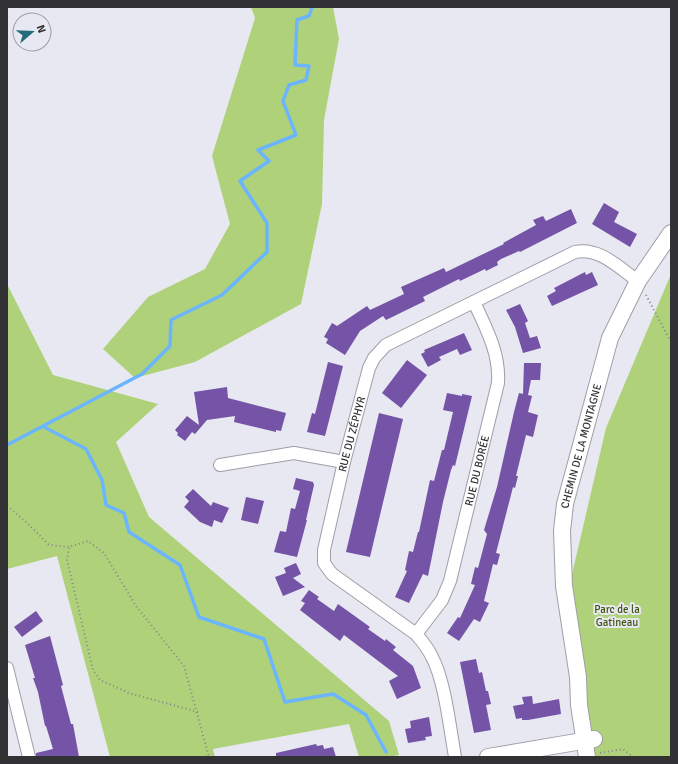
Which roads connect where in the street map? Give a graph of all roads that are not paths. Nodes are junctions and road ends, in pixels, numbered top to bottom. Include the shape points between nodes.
1 (671, 233) edge
2 (638, 281) junction
3 (474, 302) junction
4 (344, 462) junction
5 (220, 465) dead end
6 (416, 634) junction
7 (7, 668) edge
8 (592, 750) edge
9 (29, 757) edge
10 (455, 757) edge
11 (488, 757) edge

1 - 2 street, CHEMIN DE LA MONTAGNE
2 - 3 street, RUE DU ZÉPHYR via 602,255 582,251 575,252
2 - 8 street, CHEMIN DE LA MONTAGNE via 610,338 565,504 562,531 562,559 578,677 579,705
3 - 4 street, RUE DU ZÉPHYR via 386,345 374,358 369,368
3 - 6 street, RUE DU BORÉE via 496,350 498,383 450,581 442,600
4 - 5 street via 294,453
4 - 6 street, RUE DU ZÉPHYR via 324,550 324,563 332,574
6 - 10 street, RUE DU ZÉPHYR via 426,646 437,669
7 - 9 street
8 - 11 street via 569,742

